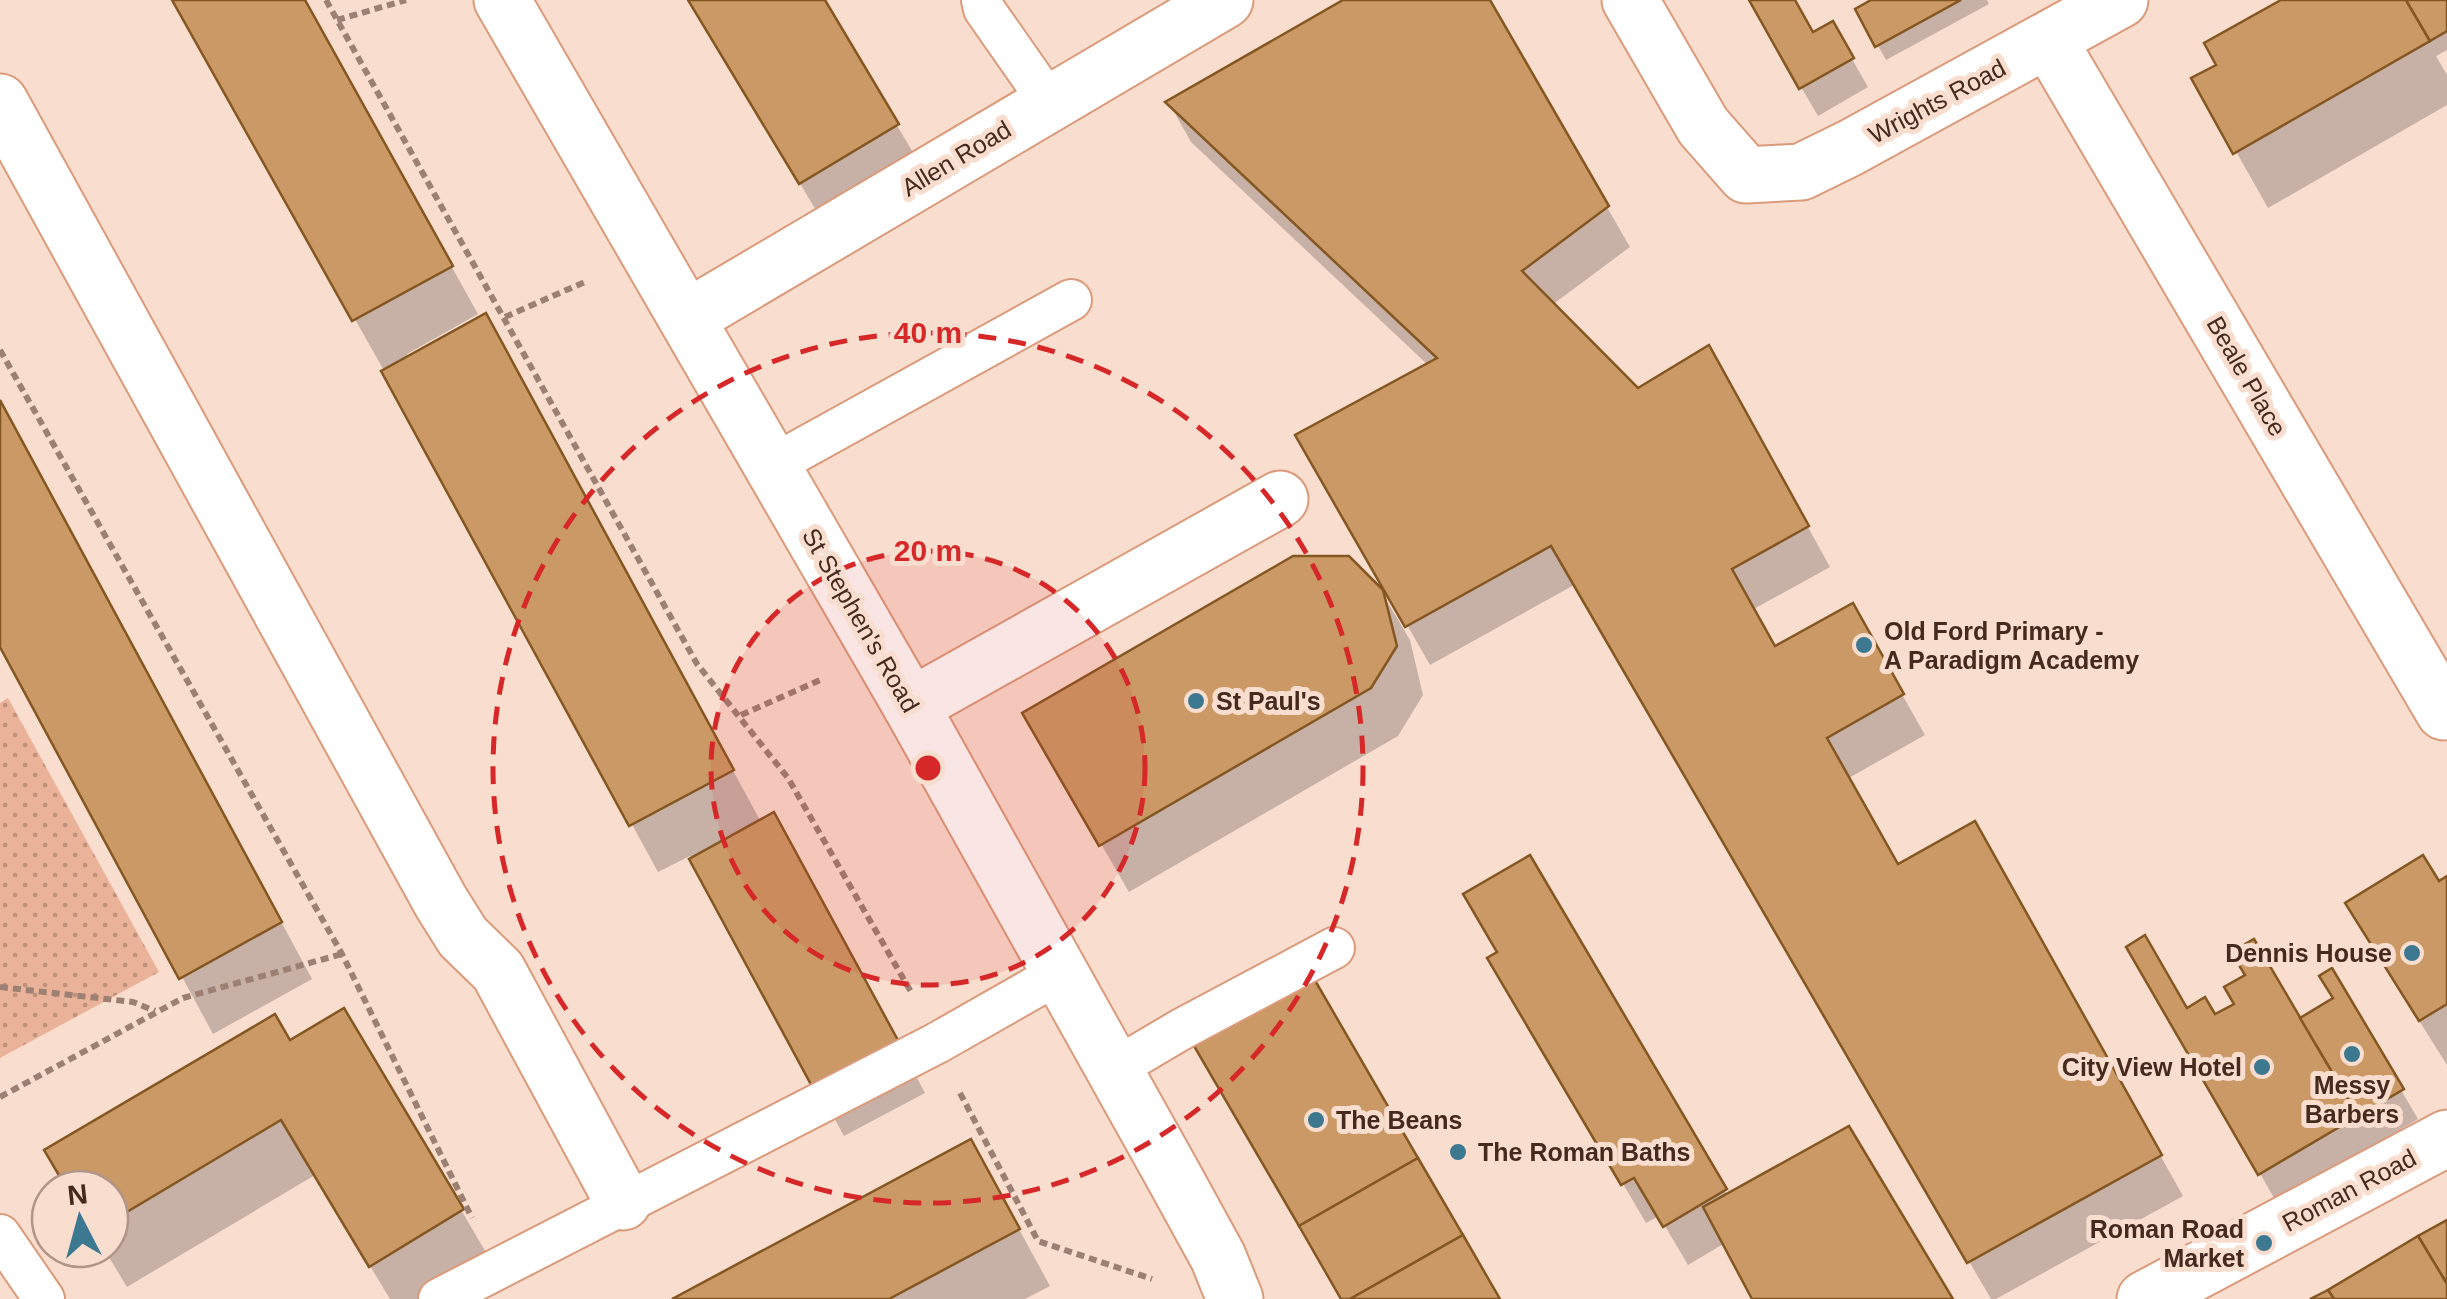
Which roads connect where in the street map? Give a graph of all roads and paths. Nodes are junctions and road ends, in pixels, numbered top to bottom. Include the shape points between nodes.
1 (326, 0) edge
2 (406, 0) edge
3 (502, 0) edge
4 (982, 0) edge
5 (1225, 0) edge
6 (1630, 0) edge
7 (2120, 0) edge
8 (337, 20) junction
9 (2049, 41) junction
10 (0, 102) edge
11 (1049, 102) junction
12 (593, 279) dead end
13 (1071, 300) dead end
14 (505, 318) junction
15 (688, 318) junction
16 (0, 350) edge
17 (771, 466) junction
18 (1280, 499) dead end
19 (826, 678) dead end
20 (911, 706) junction
21 (2444, 712) dead end
22 (740, 714) junction
23 (1334, 948) dead end
24 (342, 954) junction
25 (1060, 973) junction
26 (0, 987) edge
27 (155, 1011) junction
28 (936, 1043) junction
29 (1114, 1069) junction
30 (0, 1097) edge
31 (2447, 1138) edge
32 (623, 1202) junction
33 (0, 1234) edge
34 (498, 1268) junction
35 (1165, 1279) dead end
36 (44, 1299) edge
37 (439, 1299) edge
38 (1235, 1299) edge
39 (2145, 1299) edge

1 - 8 path
2 - 8 path
3 - 15 street, St Stephen's Road
4 - 11 lane
5 - 11 street, Allen Road
6 - 9 street, Wrights Road via 1703,126 1746,175 1800,172
7 - 9 street, Wrights Road
8 - 14 path
9 - 21 street, Beale Place
10 - 32 street via 441,902 463,937 498,971
11 - 15 street, Allen Road
12 - 14 path
13 - 17 lane
14 - 22 path via 697,664
15 - 17 street, St Stephen's Road
16 - 24 path
17 - 20 street, St Stephen's Road
18 - 20 street
19 - 22 path
20 - 25 street, St Stephen's Road
22 - 28 path via 788,778
23 - 29 lane
24 - 27 path
24 - 34 path
25 - 28 lane
25 - 29 street, St Stephen's Road
26 - 27 path via 133,1002
27 - 30 path
28 - 32 lane
28 - 35 path via 1038,1242
29 - 38 street, St Stephen's Road
31 - 39 street, Roman Road
32 - 34 lane
33 - 36 lane
34 - 37 lane

